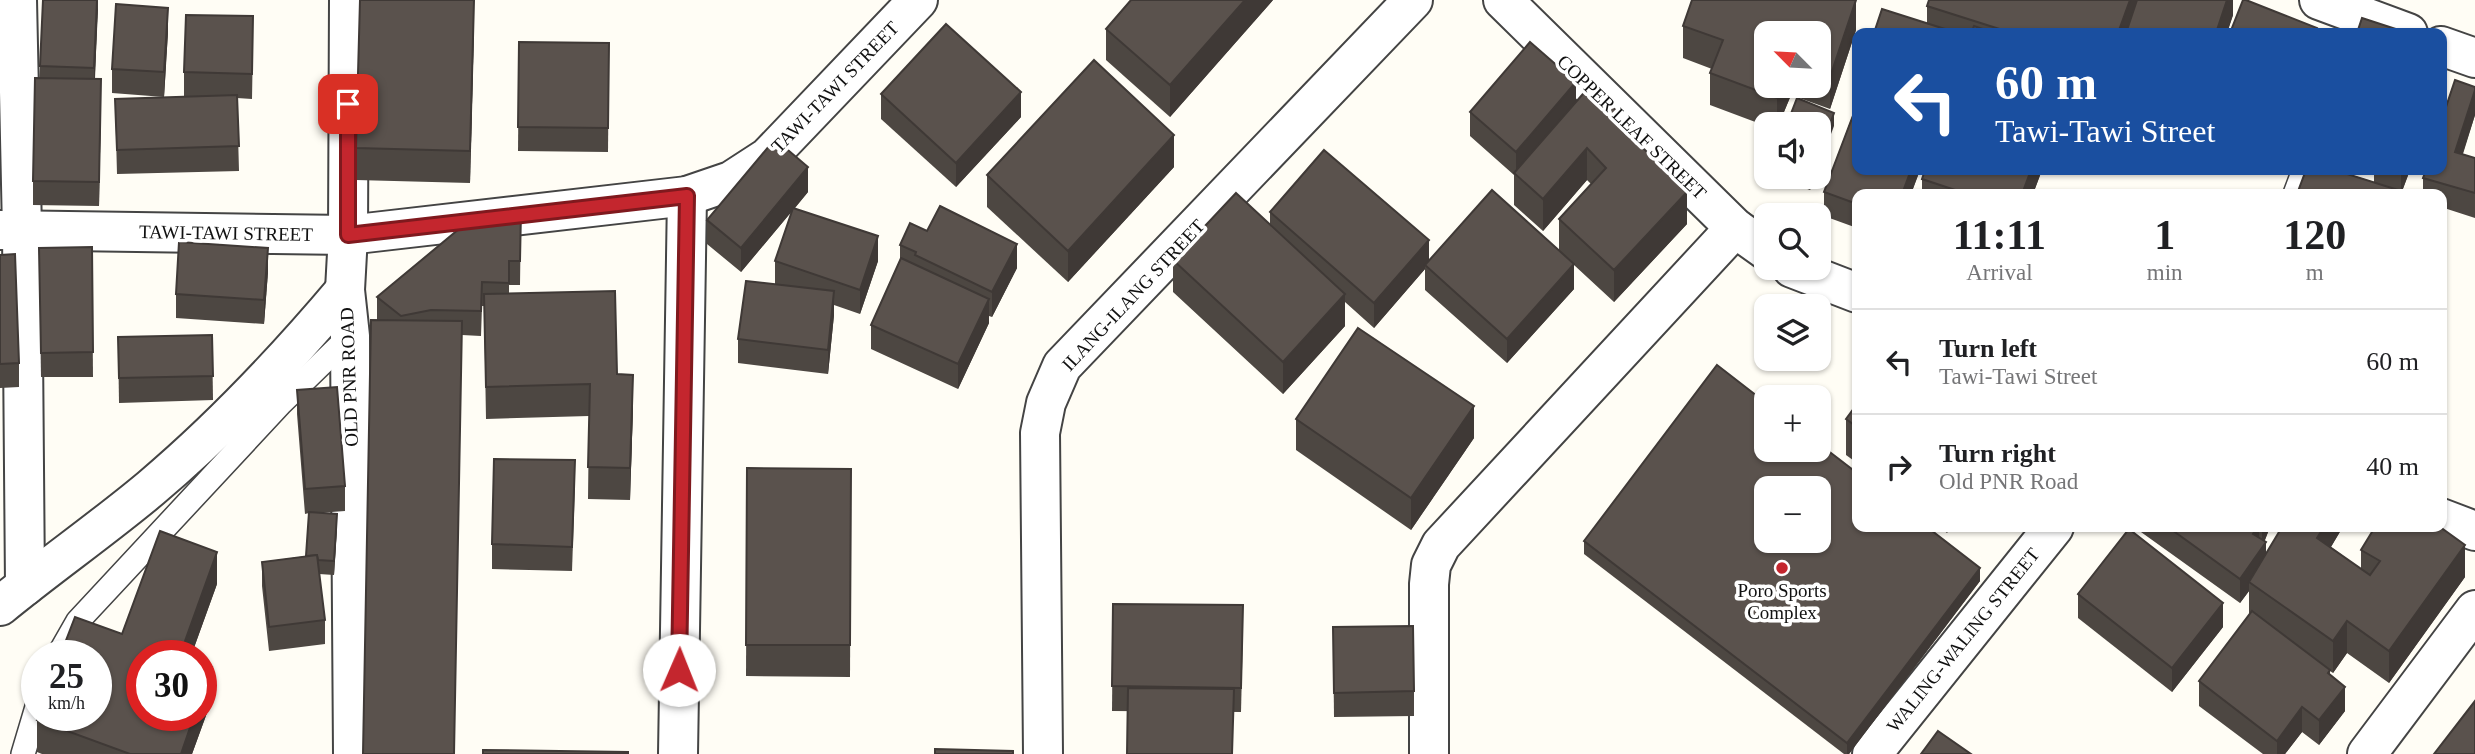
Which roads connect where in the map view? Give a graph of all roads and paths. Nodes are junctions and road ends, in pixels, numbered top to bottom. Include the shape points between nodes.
1 (17, 0) edge
2 (349, 0) edge
3 (918, 0) edge
4 (1413, 0) edge
5 (1503, 0) edge
6 (2319, 0) edge
7 (2357, 16) edge
8 (2393, 28) edge
9 (2447, 48) edge
10 (2475, 58) edge
11 (687, 196) junction
12 (1735, 228) junction
13 (11, 230) edge
14 (348, 235) junction
15 (1754, 241) edge
16 (1824, 280) edge
17 (345, 290) junction
18 (1852, 290) edge
19 (350, 336) junction
20 (2447, 520) edge
21 (2475, 531) edge
22 (2050, 532) edge
23 (12, 596) edge
24 (2475, 610) edge
25 (67, 640) edge
26 (30, 731) edge
27 (23, 754) edge
28 (353, 754) edge
29 (678, 754) edge
30 (1043, 754) edge
31 (1429, 754) edge
32 (1872, 754) edge
33 (2367, 754) edge

1 - 13 street
2 - 14 street, OLD PNR ROAD
3 - 11 street, TAWI-TAWI STREET via 768,157 731,181
4 - 30 street, ILANG-ILANG STREET via 1062,366 1046,403 1040,433
5 - 12 street, COPPER LEAF STREET
6 - 7 street
7 - 8 street
9 - 10 street
11 - 14 street, TAWI-TAWI STREET
11 - 29 street
12 - 15 street, COPPER LEAF STREET
12 - 31 street via 1441,545 1431,565 1429,584
13 - 14 street, TAWI-TAWI STREET
13 - 23 street
14 - 17 street, OLD PNR ROAD
16 - 18 street
17 - 19 street, OLD PNR ROAD
17 - 23 street via 296,348 200,444
19 - 25 lane via 281,403 78,621
19 - 28 street, OLD PNR ROAD
20 - 21 street
22 - 32 street, WALING-WALING STREET
24 - 33 street
26 - 27 lane

